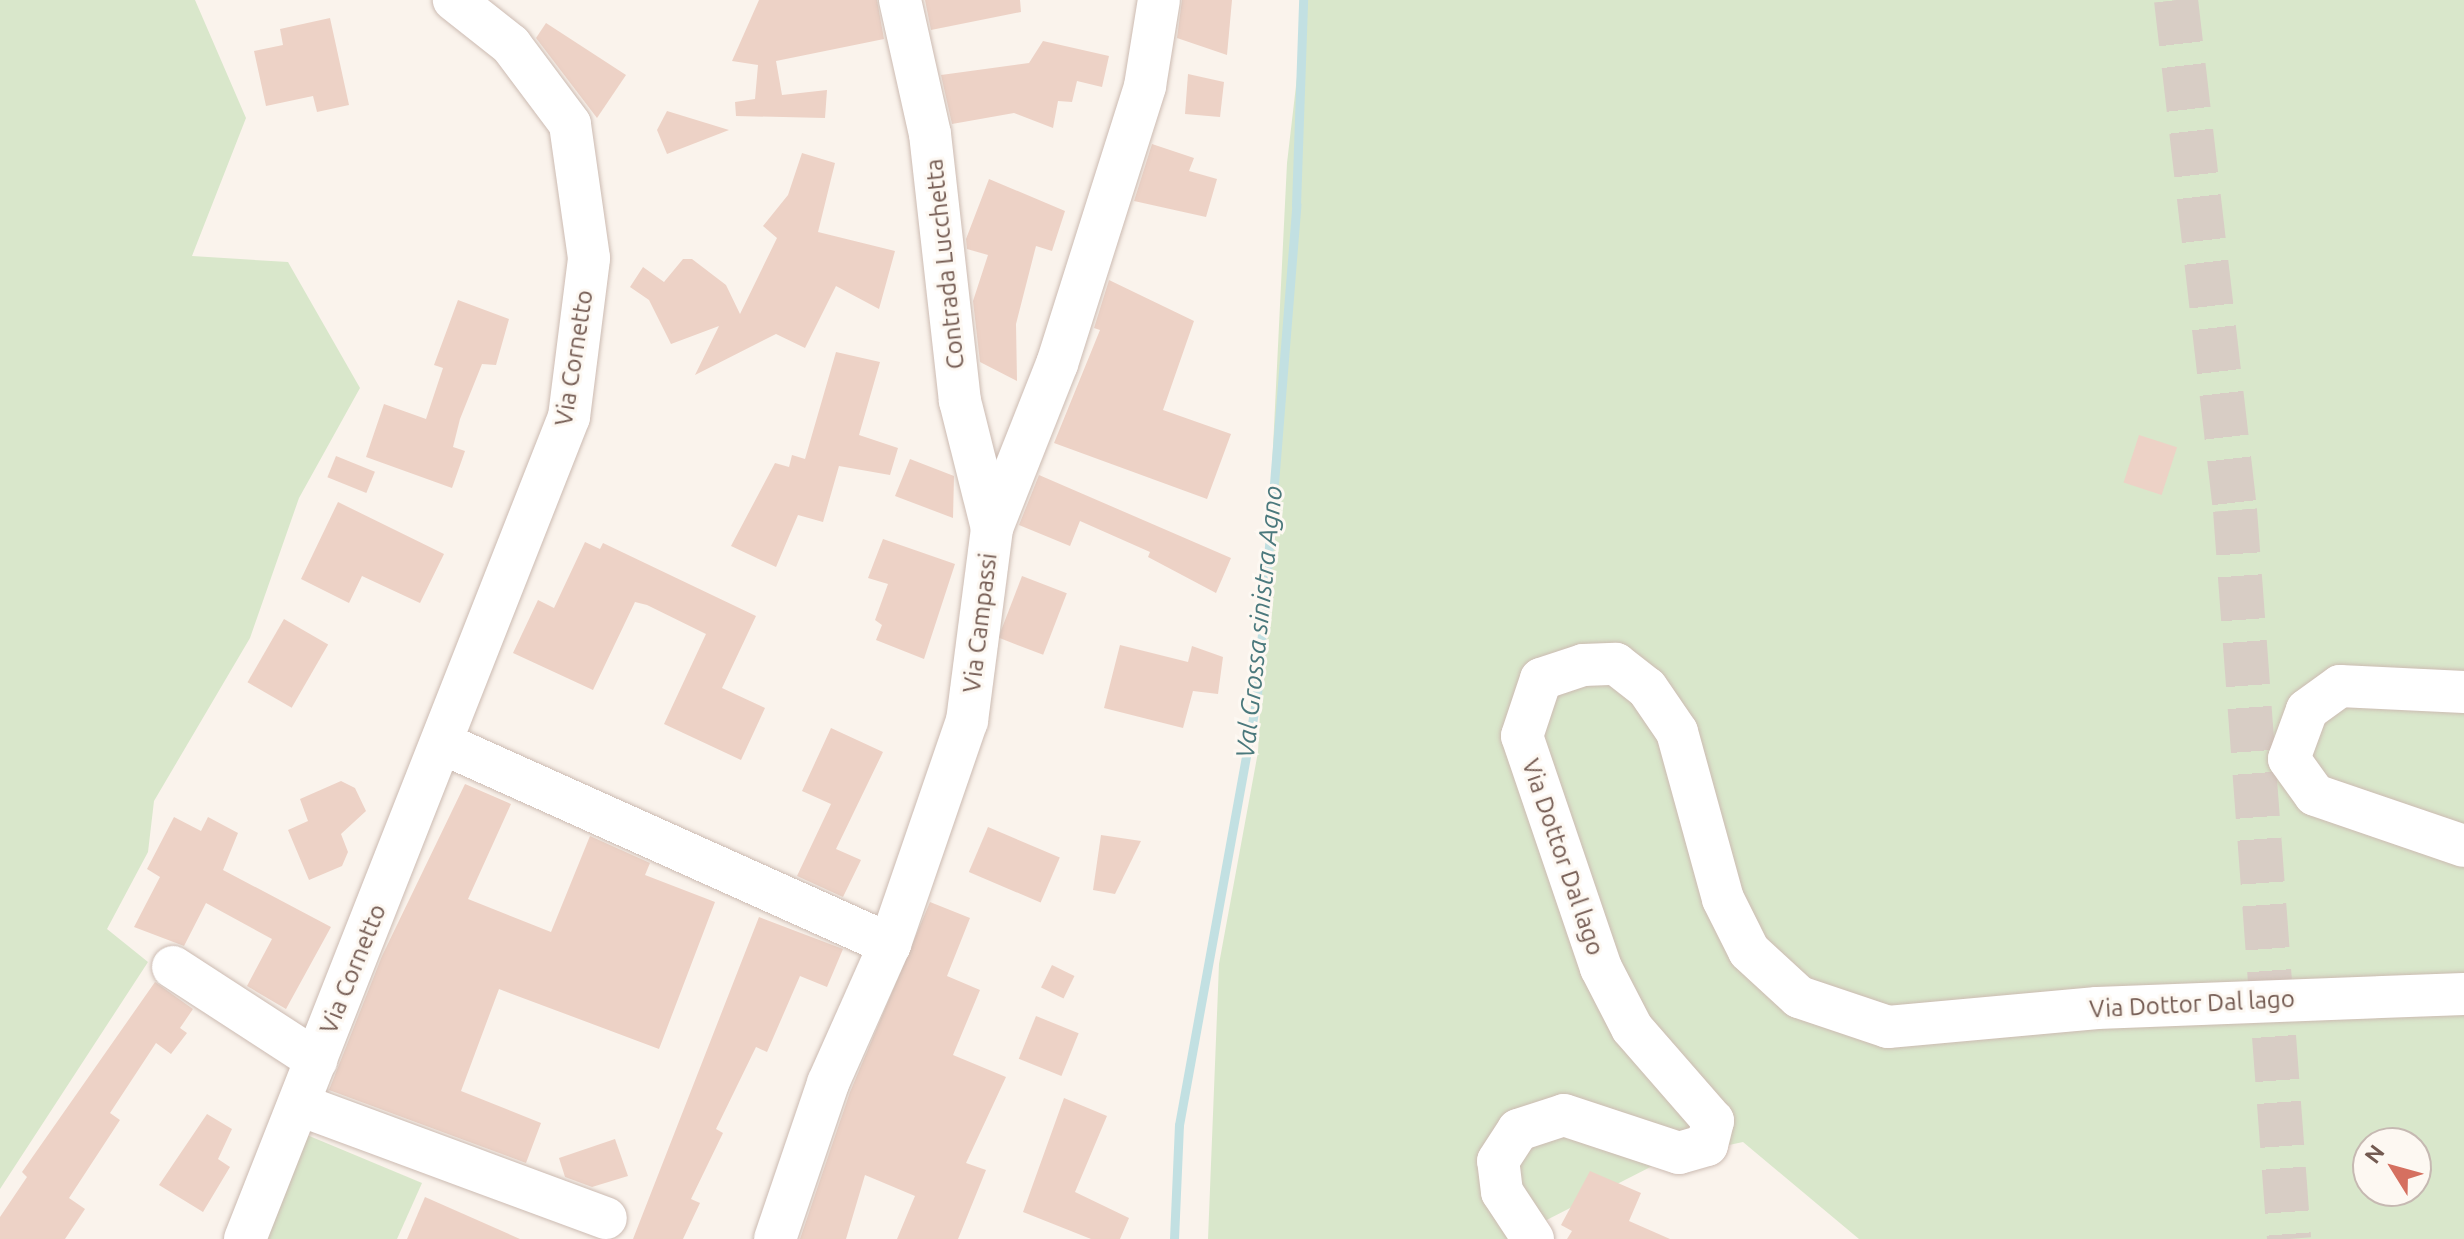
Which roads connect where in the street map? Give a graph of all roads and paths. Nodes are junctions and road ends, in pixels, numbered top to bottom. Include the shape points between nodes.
1 (454, 0) edge
2 (900, 0) edge
3 (1159, 0) edge
4 (992, 528) junction
5 (2464, 692) edge
6 (444, 744) junction
7 (2464, 846) edge
8 (890, 944) junction
9 (173, 967) dead end
10 (2464, 994) edge
11 (316, 1060) junction
12 (300, 1105) junction
13 (606, 1218) dead end
14 (245, 1239) edge
15 (775, 1239) edge
16 (1533, 1239) edge

1 - 6 street, Via Cornetto via 511,45 570,124 589,258 569,417
2 - 4 street, Contrada Lucchetta via 930,134 960,401
3 - 4 street, Via Campassi via 1145,86 1067,335
4 - 8 street, Via Campassi via 967,721
5 - 7 street via 2340,686 2307,710 2289,759 2315,795
6 - 8 street
6 - 11 street, Via Cornetto
8 - 15 street, Via Campassi via 828,1083
9 - 11 street
10 - 16 street, Via Dottor Dal lago via 2097,1008 1888,1027 1799,997 1749,951 1723,899 1677,732 1647,688 1616,664 1583,665 1541,679 1522,736 1601,968 1632,1028 1713,1121 1707,1145 1679,1153 1564,1115 1518,1130 1498,1161 1500,1177
11 - 12 street, Via Cornetto
12 - 13 street
12 - 14 street, Via Cornetto

